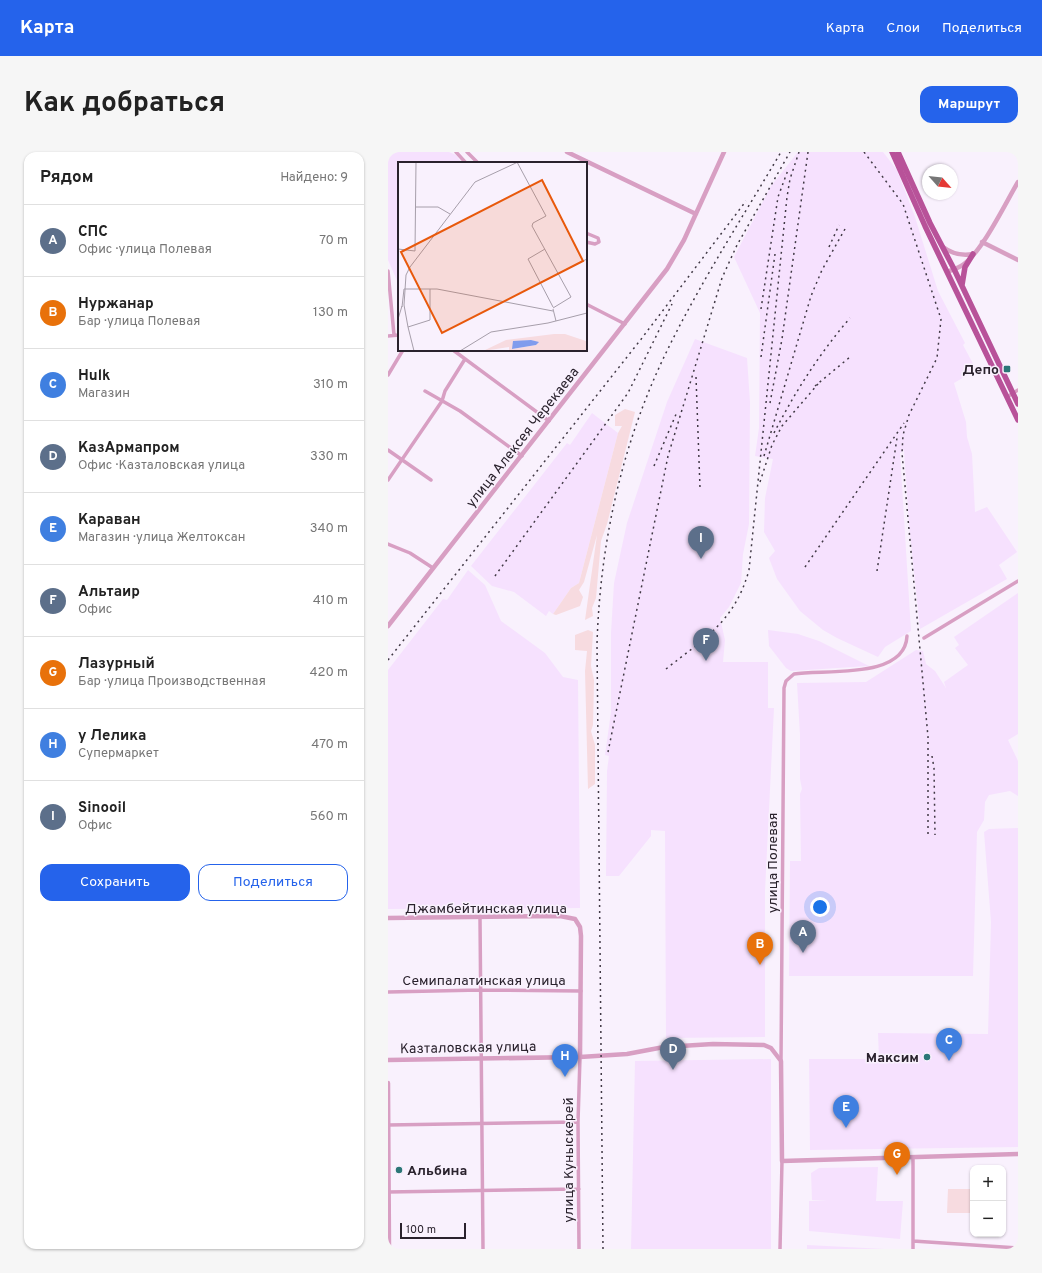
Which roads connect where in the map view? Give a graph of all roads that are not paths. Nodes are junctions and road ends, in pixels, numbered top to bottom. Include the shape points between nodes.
1 (456, 152) edge
2 (466, 152) edge
3 (567, 152) edge
4 (724, 152) edge
5 (892, 152) edge
6 (898, 152) edge
7 (465, 162) edge
8 (477, 162) edge
9 (1018, 182) edge
10 (696, 214) junction
11 (927, 224) junction
12 (587, 233) edge
13 (587, 242) edge
14 (982, 242) junction
15 (942, 246) junction
16 (973, 254) junction
17 (1018, 260) edge
18 (954, 269) junction
19 (388, 271) edge
20 (947, 272) junction
21 (962, 286) junction
22 (587, 305) edge
23 (625, 324) junction
24 (394, 335) junction
25 (398, 335) edge
26 (388, 336) edge
27 (402, 351) edge
28 (454, 351) edge
29 (465, 359) junction
30 (388, 375) edge
31 (425, 391) dead end
32 (1016, 392) edge
33 (1007, 397) junction
34 (442, 400) junction
35 (1018, 404) edge
36 (1018, 420) edge
37 (549, 421) junction
38 (388, 450) edge
39 (522, 456) junction
40 (401, 460) junction
41 (388, 480) edge
42 (431, 480) dead end
43 (388, 544) edge
44 (433, 568) junction
45 (1018, 581) edge
46 (388, 626) edge
47 (907, 636) dead end
48 (924, 638) dead end
49 (388, 918) edge
50 (480, 918) junction
51 (580, 926) joint
52 (480, 990) junction
53 (581, 991) junction
54 (388, 992) edge
55 (580, 1056) junction
56 (481, 1058) junction
57 (388, 1060) edge
58 (781, 1062) junction
59 (388, 1083) edge
60 (578, 1122) junction
61 (388, 1125) edge
62 (482, 1125) junction
63 (1018, 1154) edge
64 (913, 1158) junction
65 (782, 1161) junction
66 (579, 1189) junction
67 (482, 1191) junction
68 (388, 1192) edge
69 (912, 1241) junction
70 (1018, 1248) edge
71 (389, 1249) edge
72 (483, 1249) edge
73 (579, 1249) edge
74 (780, 1249) edge
75 (913, 1249) edge

1 - 7 street
2 - 8 street
3 - 10 street
4 - 10 street, улица Алексея Черекаева
5 - 11 main road
6 - 11 main road
9 - 14 street
10 - 23 street, улица Алексея Черекаева via 667,269
11 - 15 main road
11 - 20 main road
12 - 13 street via 598,238 599,242
14 - 16 street
14 - 17 street
15 - 16 street via 951,253 966,256
15 - 18 main road
16 - 18 street via 964,264
16 - 21 main road via 965,267
18 - 20 street
18 - 21 main road
19 - 24 street
20 - 33 main road
21 - 32 main road
22 - 23 street
23 - 37 street, улица Алексея Черекаева
24 - 25 street
24 - 26 street
27 - 30 street
28 - 29 street
29 - 34 street
29 - 37 street
31 - 34 street
32 - 33 street
32 - 35 main road
33 - 36 main road
34 - 39 street
34 - 40 street
37 - 39 street, улица Алексея Черекаева
38 - 40 street
39 - 44 street, улица Алексея Черекаева
40 - 41 street
40 - 42 street
43 - 44 street via 410,553
44 - 46 street, улица Алексея Черекаева
45 - 48 street
47 - 58 street, улица Полевая via 901,654 868,670 794,674 786,681
49 - 50 street, Джамбейтинская улица
50 - 51 street, Джамбейтинская улица via 567,917 574,919
50 - 52 street
51 - 53 street, улица Куныскерей
52 - 53 street, Семипалатинская улица
52 - 54 street, Семипалатинская улица
52 - 56 street
53 - 55 street, улица Куныскерей
55 - 56 street, Казталовская улица
55 - 58 street, Казталовская улица via 627,1054 664,1047 747,1044 771,1048
55 - 60 street, улица Куныскерей
56 - 57 street, Казталовская улица
56 - 62 street
58 - 65 street
59 - 61 street
60 - 62 street
60 - 66 street, улица Куныскерей
61 - 62 street
61 - 68 street
62 - 67 street
63 - 64 street
64 - 65 street
64 - 69 street
65 - 74 street
66 - 67 street
66 - 73 street, улица Куныскерей
67 - 68 street
67 - 72 street
68 - 71 street
69 - 70 street
69 - 75 street

